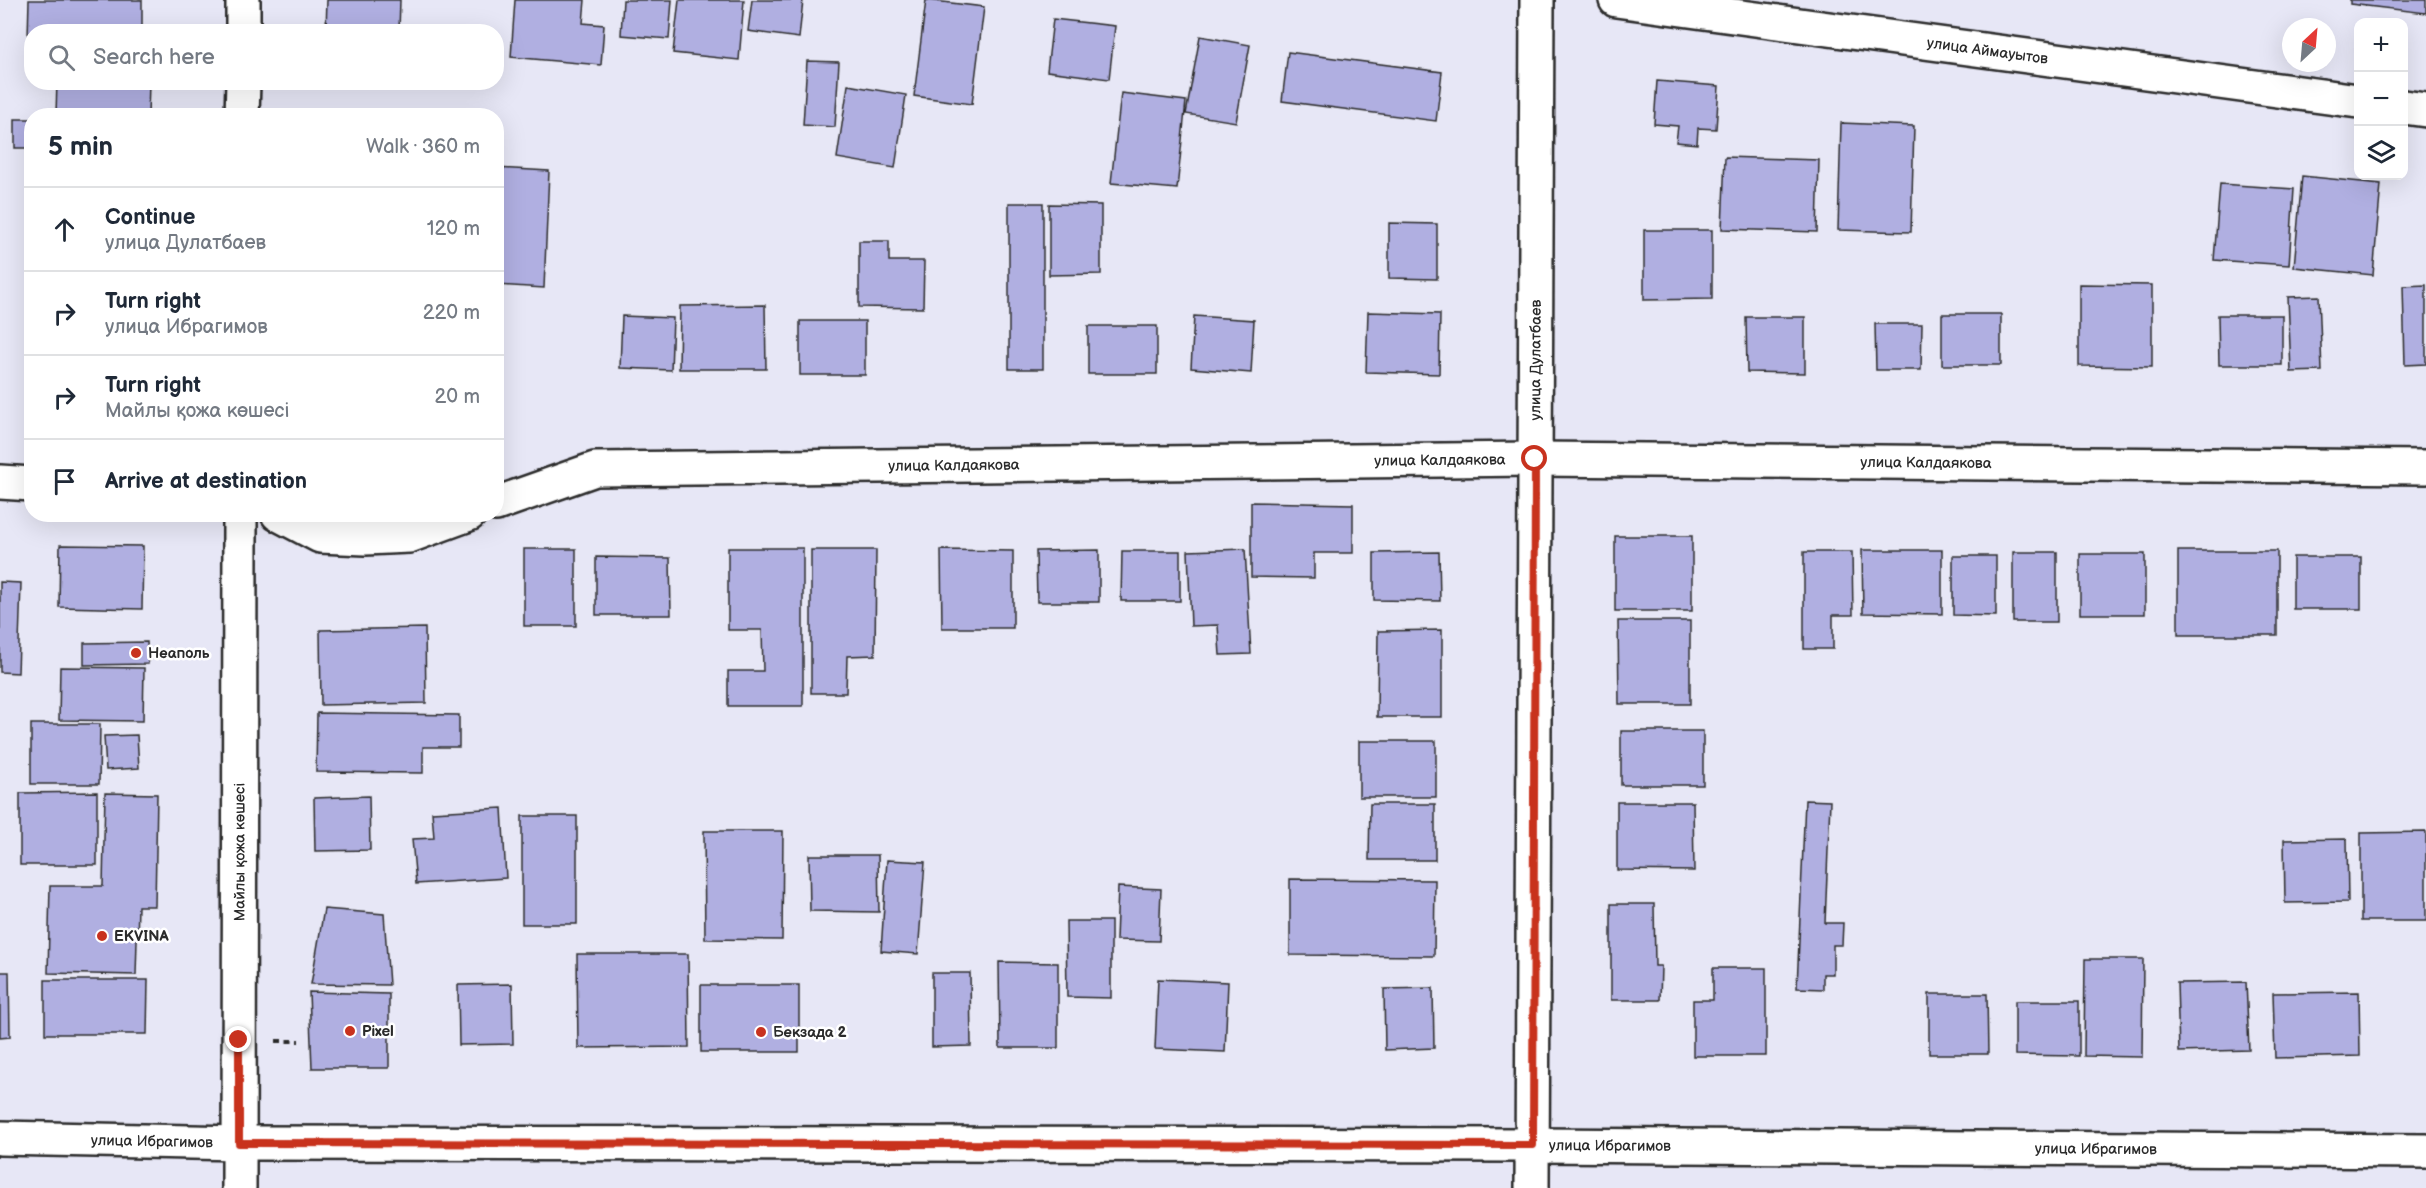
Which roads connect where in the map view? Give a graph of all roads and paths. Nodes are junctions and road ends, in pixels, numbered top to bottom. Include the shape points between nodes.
1 (243, 0) edge
2 (1537, 0) edge
3 (1616, 0) edge
4 (243, 24) edge
5 (243, 90) edge
6 (2354, 100) edge
7 (243, 108) edge
8 (2408, 108) edge
9 (2426, 110) edge
10 (1535, 459) junction
11 (2426, 467) edge
12 (0, 482) edge
13 (24, 484) edge
14 (504, 501) edge
15 (240, 522) edge
16 (293, 522) edge
17 (447, 522) edge
18 (0, 1138) edge
19 (239, 1143) junction
20 (1533, 1145) junction
21 (2426, 1151) edge
22 (239, 1188) edge
23 (1532, 1188) edge

1 - 4 street
2 - 10 street, улица Дулатбаев
3 - 6 street, улица Аймауытов
5 - 7 street
8 - 9 street
10 - 11 street, улица Калдаякова
10 - 14 street, улица Калдаякова via 596,469
10 - 20 street, улица Дулатбаев
12 - 13 street
15 - 19 street, Майлы қожа көшесі
16 - 17 street via 320,536 365,538 409,536
18 - 19 street, улица Ибрагимов
19 - 20 street, улица Ибрагимов
19 - 22 street, Майлы қожа көшесі
20 - 21 street, улица Ибрагимов
20 - 23 street, улица Дулатбаев

